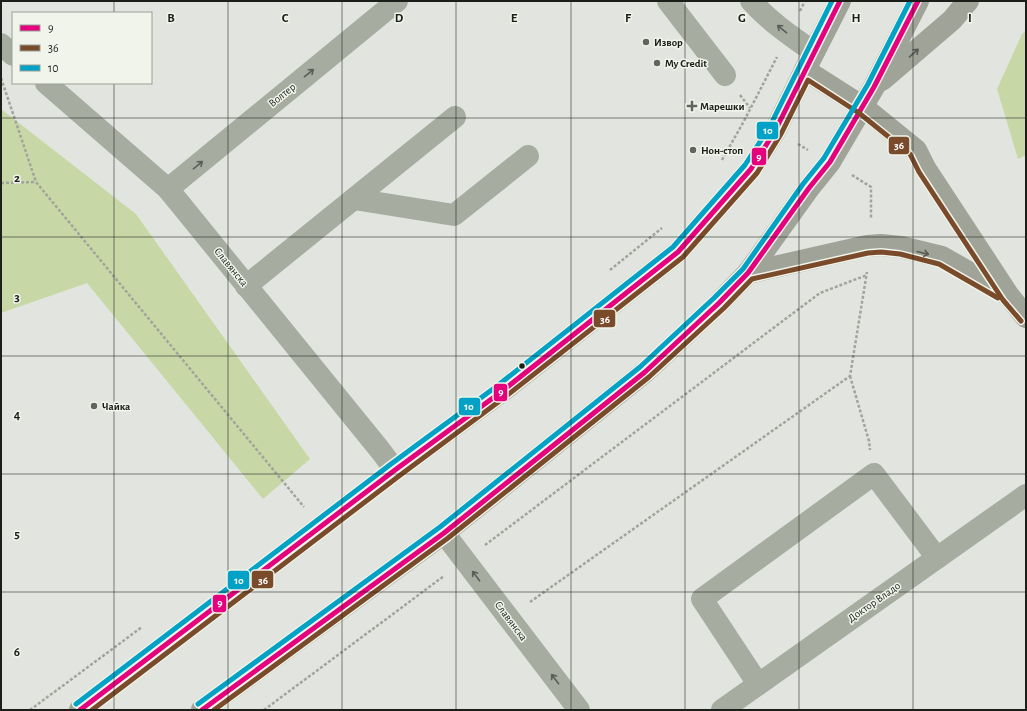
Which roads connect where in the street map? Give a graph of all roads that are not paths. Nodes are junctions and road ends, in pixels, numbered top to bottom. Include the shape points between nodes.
1 (397, 1) edge
2 (668, 1) edge
3 (751, 1) edge
4 (840, 1) edge
5 (918, 1) edge
6 (968, 1) edge
7 (1, 44) edge
8 (12, 54) edge
9 (809, 61) junction
10 (725, 75) dead end
11 (47, 84) edge
12 (874, 87) junction
13 (863, 107) junction
14 (455, 117) dead end
15 (528, 156) dead end
16 (168, 189) junction
17 (354, 199) junction
18 (748, 273) junction
19 (246, 286) junction
20 (1009, 296) junction
21 (1026, 316) edge
22 (395, 470) junction
23 (1026, 495) edge
24 (444, 532) junction
25 (937, 558) junction
26 (758, 684) junction
27 (80, 710) edge
28 (202, 710) edge
29 (579, 710) edge
30 (722, 710) edge

16 -> 1 street, Волтер
2 - 10 street
9 -> 3 street via 789,35
4 - 9 main road
5 - 12 main road
12 -> 6 main road via 952,20
7 - 8 street
9 - 13 main road
9 - 22 main road via 775,131 751,169 678,252 501,392
11 - 16 street, Славянска
12 - 13 main road
13 - 18 main road via 830,162
13 - 20 main road via 916,150 925,168
14 - 17 street
15 - 17 street via 454,215
16 - 19 street, Славянска
17 - 19 street
18 -> 20 main road via 881,245 942,257
18 - 24 main road via 719,304 645,372
19 - 22 street, Славянска
20 - 21 main road
22 - 27 main road
23 - 25 street, Доктор Владо
24 - 28 main road
29 -> 24 street, Славянска
25 - 26 street, Доктор Владо
25 - 26 street via 874,474 702,599
26 - 30 street, Доктор Владо

